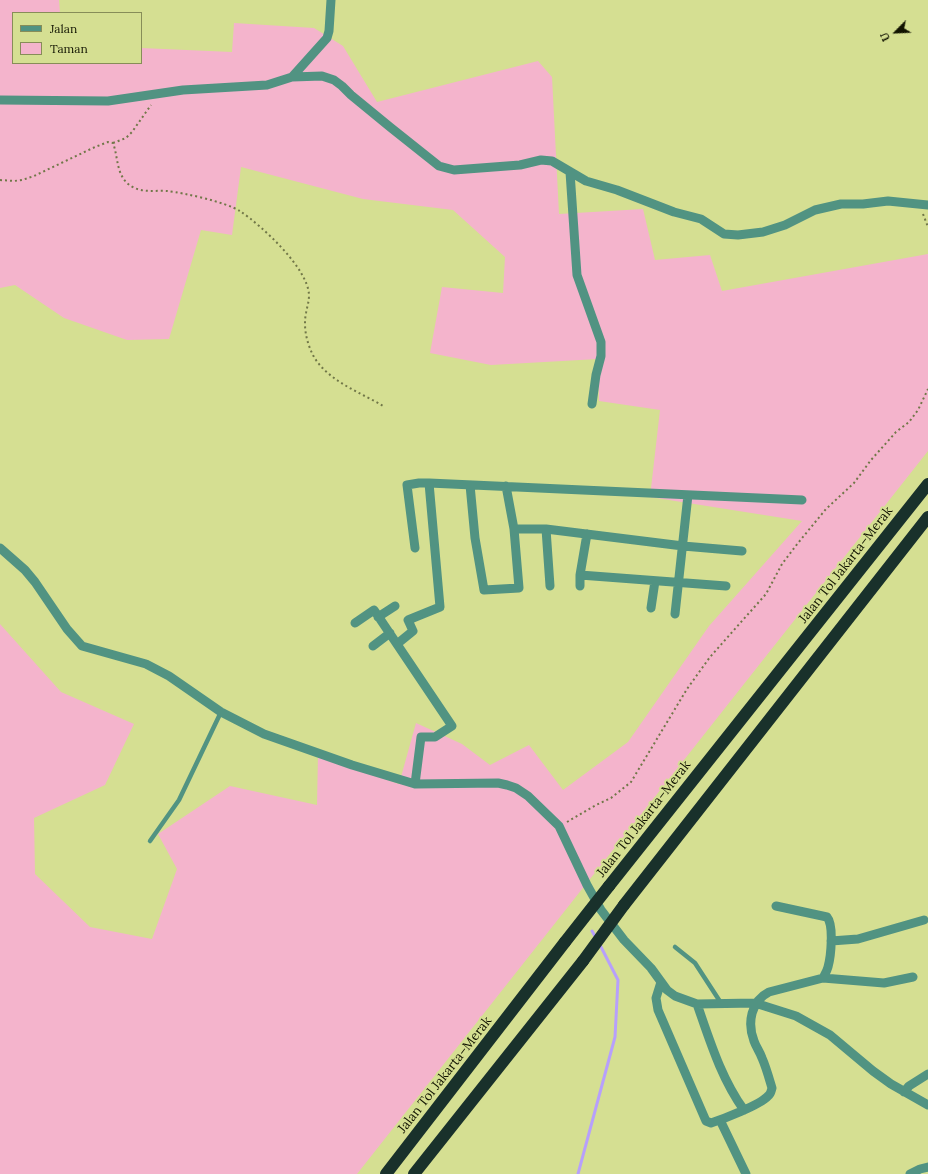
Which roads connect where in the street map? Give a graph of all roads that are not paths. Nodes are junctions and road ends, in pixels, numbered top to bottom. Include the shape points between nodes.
1 (331, 0) edge
2 (292, 77) junction
3 (0, 100) edge
4 (570, 172) junction
5 (923, 205) edge
6 (592, 404) dead end
7 (429, 483) junction
8 (928, 484) edge
9 (470, 485) junction
10 (506, 486) junction
11 (688, 495) junction
12 (802, 500) dead end
13 (928, 517) edge
14 (514, 529) junction
15 (546, 529) junction
16 (587, 534) junction
17 (683, 546) junction
18 (0, 548) edge
19 (415, 548) dead end
20 (742, 550) dead end
21 (580, 574) junction
22 (655, 581) junction
23 (679, 583) junction
24 (550, 586) dead end
25 (580, 586) dead end
26 (726, 586) dead end
27 (395, 606) dead end
28 (651, 608) dead end
29 (676, 614) dead end
30 (378, 616) junction
31 (355, 623) dead end
32 (390, 633) junction
33 (397, 644) junction
34 (373, 646) dead end
35 (221, 712) junction
36 (414, 784) junction
37 (150, 841) dead end
38 (776, 906) dead end
39 (924, 920) dead end
40 (830, 941) junction
41 (675, 947) dead end
42 (913, 977) dead end
43 (823, 978) junction
44 (661, 982) junction
45 (755, 1003) junction
46 (698, 1004) junction
47 (722, 1005) junction
48 (928, 1074) edge
49 (904, 1092) junction
50 (928, 1105) edge
51 (744, 1110) junction
52 (720, 1120) junction
53 (928, 1166) edge
54 (386, 1174) edge
55 (414, 1174) edge
56 (746, 1174) edge
57 (910, 1174) edge

1 - 2 street via 327,38
2 - 3 street via 267,85 183,90 108,102
2 - 4 street via 322,76 334,80 439,166 454,170 478,169 547,160
4 - 5 street via 586,181 701,219 724,234 731,235 764,232 785,226 815,210 841,204 900,201
4 - 6 street via 578,275 601,342 601,356
7 - 9 street
7 - 19 street via 407,485
7 - 33 street via 440,607 408,620 413,631
8 - 54 highway, Jalan Tol Jakarta–Merak, bridge via 565,942
9 - 10 street
9 - 14 street via 475,538 484,590 519,588
10 - 11 street
10 - 14 street
11 - 12 street
11 - 17 street
13 - 55 highway, bridge
14 - 15 street
15 - 16 street
15 - 24 street
16 - 17 street
16 - 21 street
17 - 20 street
17 - 23 street
18 - 35 street via 25,570 82,646 146,664 169,676
21 - 22 street
21 - 25 street
22 - 23 street
22 - 28 street
23 - 26 street
23 - 29 street
27 - 30 street
30 - 31 street via 374,610
30 - 32 street
32 - 33 street
32 - 34 street
33 - 36 street via 452,726 435,737 421,737
35 - 36 street via 264,734
35 - 37 lane via 179,800
36 - 44 street via 498,783 516,788 528,796 559,826 601,910
38 - 40 street via 827,917 830,923
39 - 40 street via 858,939
40 - 43 street via 828,968
41 - 47 lane via 695,963
42 - 43 street via 884,983
43 - 45 street via 769,992
44 - 46 street via 674,996
44 - 52 street via 656,998 660,1016 706,1121 711,1123
45 - 47 street
45 - 49 street via 796,1016 830,1035 873,1071
45 - 51 street via 751,1030 772,1088 765,1099
46 - 47 street
46 - 51 street via 716,1060
48 - 49 street
49 - 50 street
51 - 52 street
52 - 56 street
53 - 57 street

